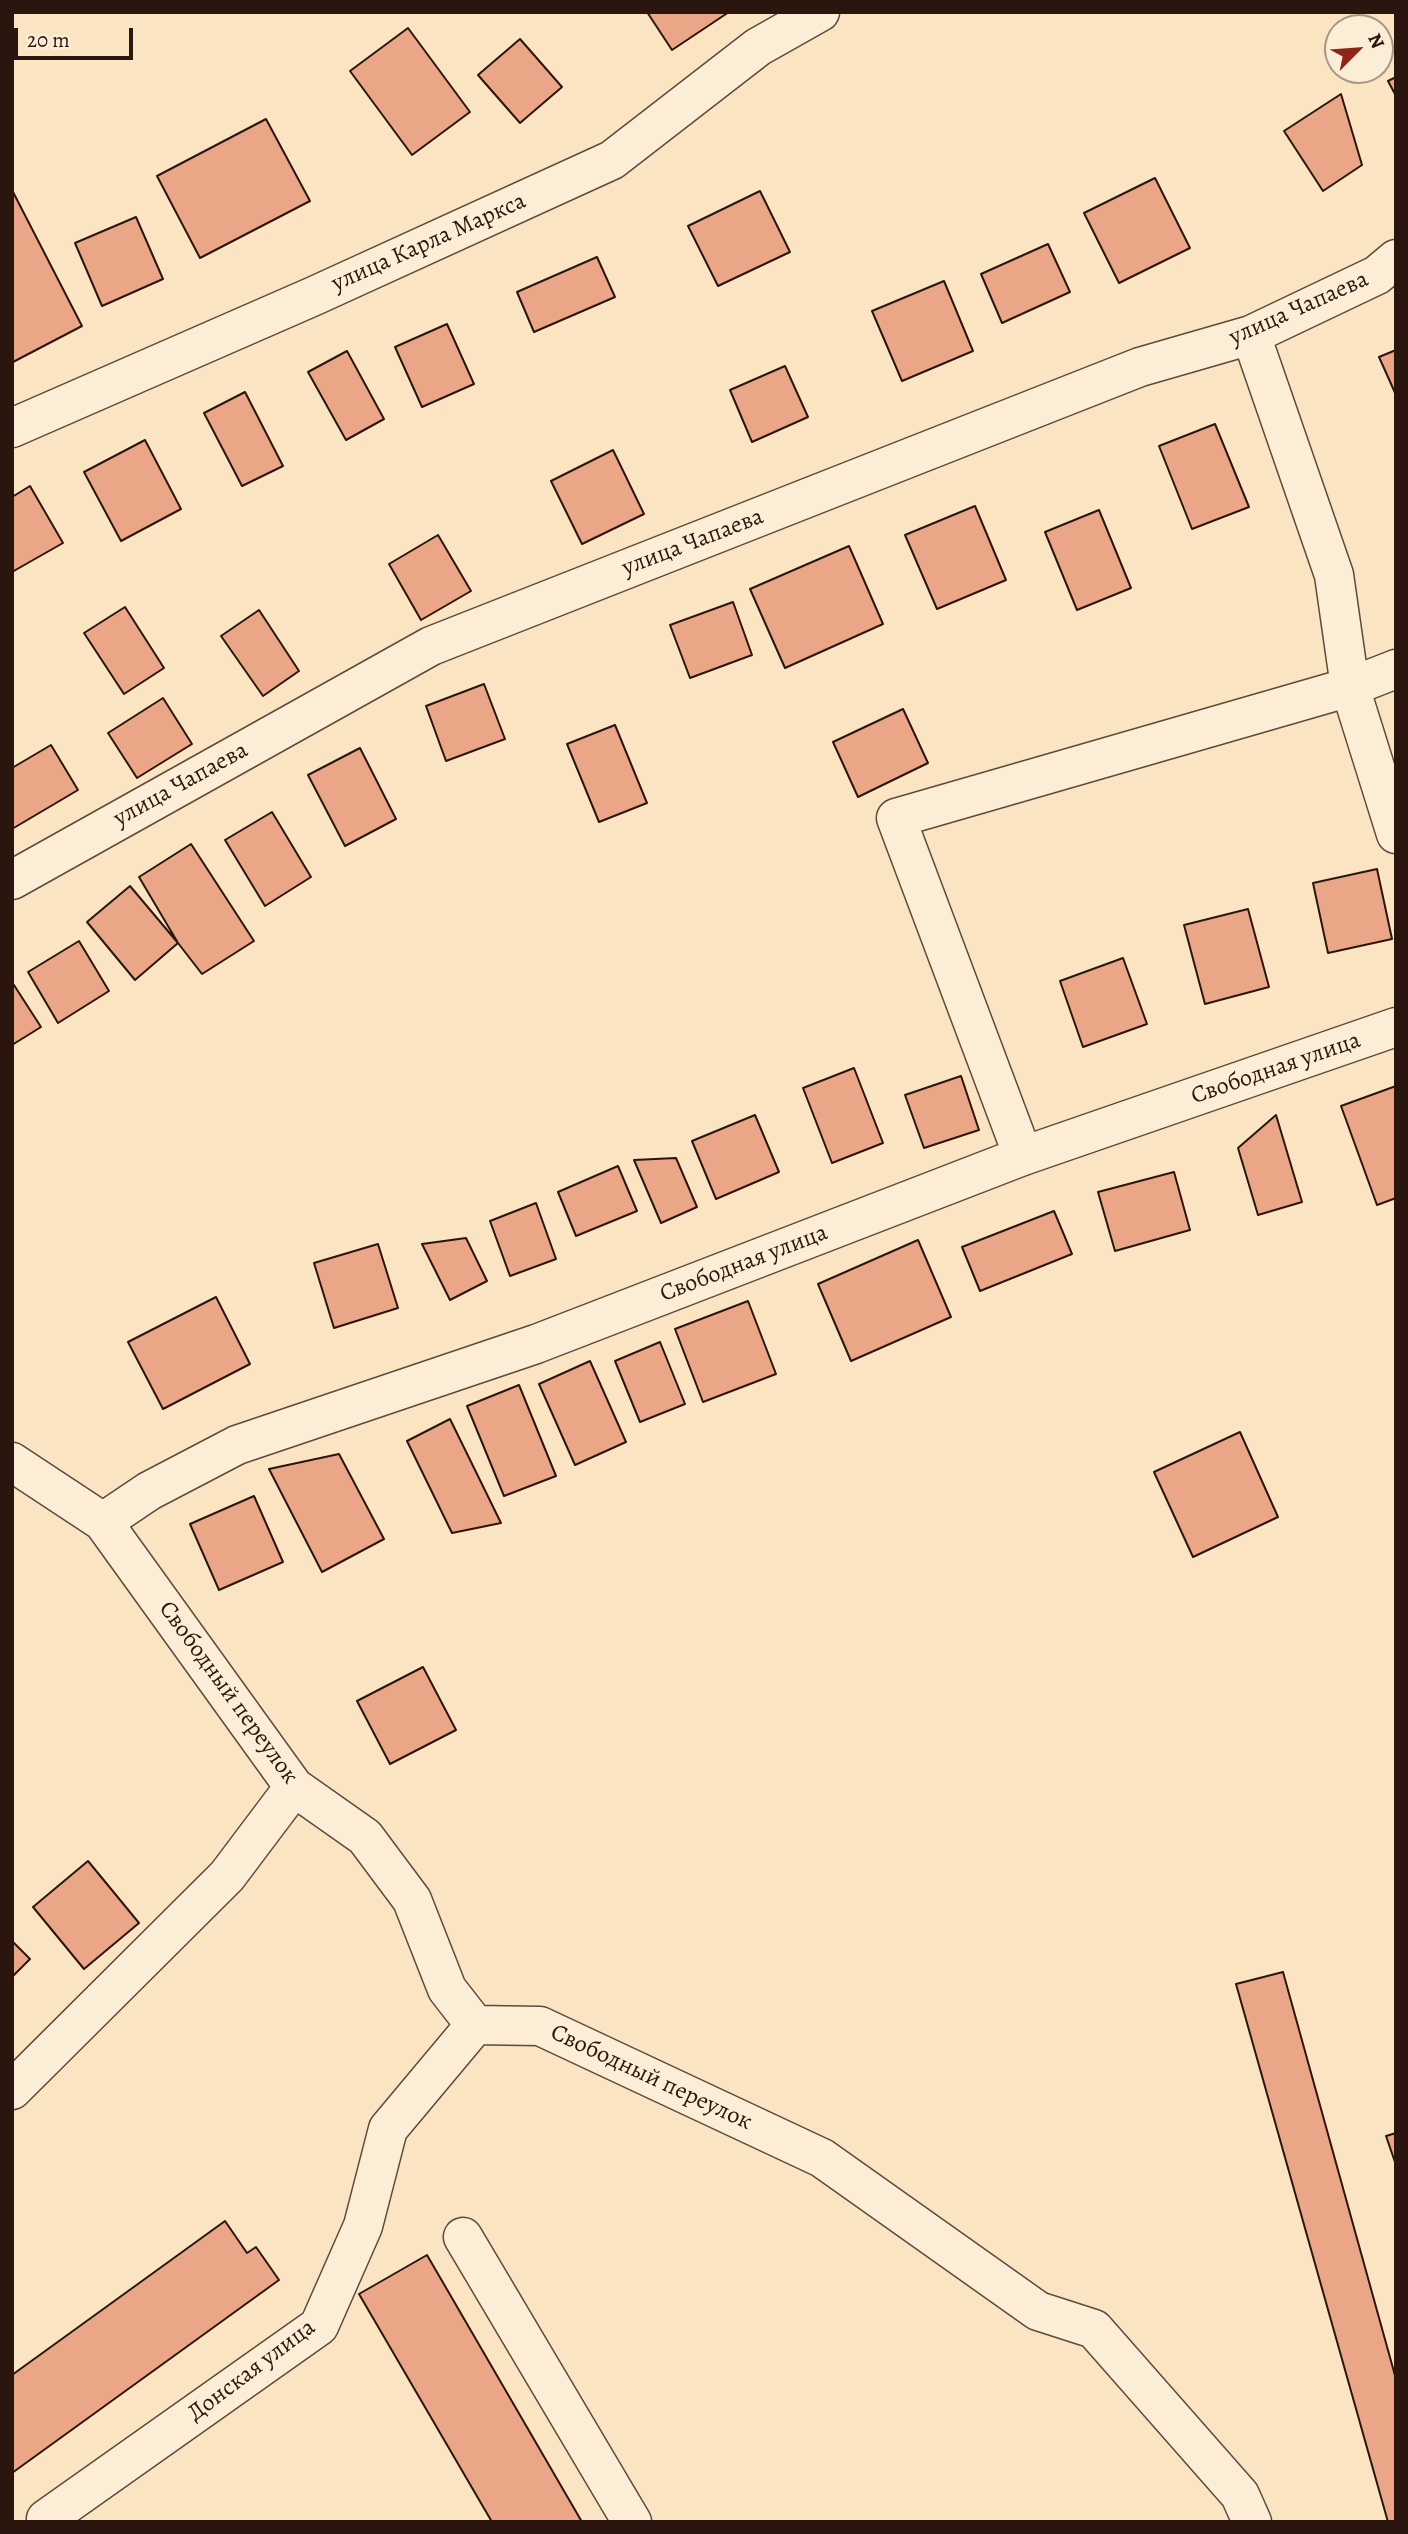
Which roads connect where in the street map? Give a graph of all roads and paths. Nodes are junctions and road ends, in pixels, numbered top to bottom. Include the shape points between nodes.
1 (820, 12) edge
2 (1396, 259) edge
3 (1251, 335) junction
4 (12, 428) edge
5 (1396, 669) edge
6 (1350, 687) junction
7 (1396, 834) edge
8 (12, 880) edge
9 (1396, 1027) edge
10 (1023, 1156) junction
11 (12, 1462) edge
12 (103, 1522) junction
13 (295, 1787) junction
14 (475, 2025) junction
15 (12, 2090) edge
16 (463, 2237) dead end
17 (43, 2521) edge
18 (632, 2522) edge
19 (1252, 2522) edge

1 - 4 street, улица Карла Маркса via 758,47 612,160
2 - 3 street, улица Чапаева via 1377,275
3 - 6 street via 1334,575
3 - 8 street, улица Чапаева via 1140,367 431,646
5 - 6 street
6 - 7 street
6 - 10 street via 896,818
9 - 10 street, Свободная улица
10 - 12 street, Свободная улица via 536,1344 237,1445 149,1491
11 - 12 street, Свободный переулок
12 - 13 street, Свободный переулок
13 - 14 street, Свободный переулок via 365,1837 412,1900 446,1989
13 - 15 street via 227,1876
14 - 17 street, Донская улица via 388,2129 363,2226 319,2326
14 - 19 street, Свободный переулок via 540,2026 822,2158 1038,2311 1094,2329 1240,2496
16 - 18 street

